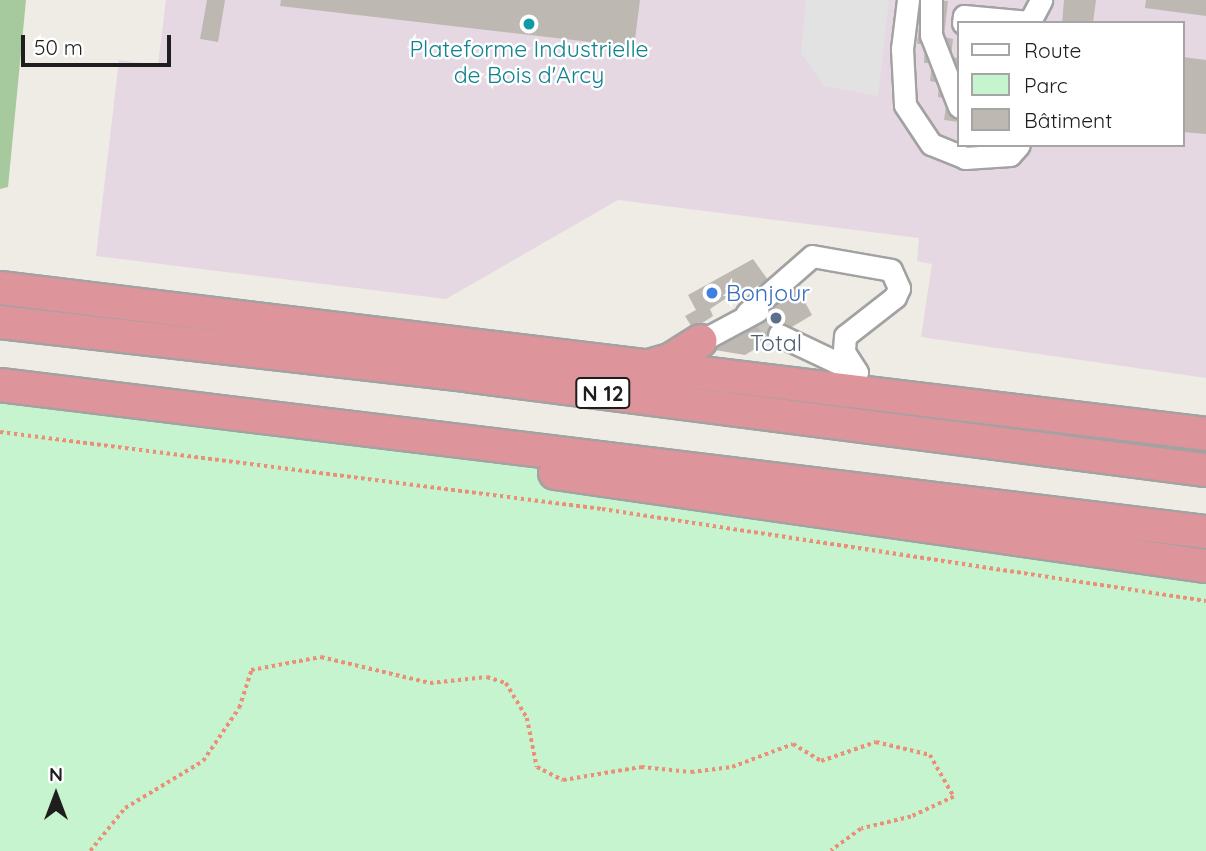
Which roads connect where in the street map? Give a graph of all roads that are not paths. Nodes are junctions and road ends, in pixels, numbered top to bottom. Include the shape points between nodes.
1 (908, 0) edge
2 (931, 0) edge
3 (1035, 15) edge
4 (963, 21) edge
5 (958, 105) edge
6 (1017, 147) edge
7 (0, 288) edge
8 (0, 322) edge
9 (779, 335) tunnel mouth
10 (701, 341) joint
11 (648, 366) junction
12 (857, 372) junction
13 (0, 385) edge
14 (933, 400) junction
15 (317, 420) junction
16 (1206, 434) edge
17 (1206, 470) edge
18 (1206, 533) edge
19 (1206, 566) edge

1 - 6 lane via 902,49 905,105 931,144 965,158 1010,155
2 - 5 lane via 930,35
3 - 4 lane via 964,16
7 - 11 highway
8 - 17 highway, N 12
9 - 12 lane
10 - 11 highway via 670,360
10 - 12 lane via 752,312 812,256 891,270 899,288 895,298 845,336 844,352
11 - 14 highway
12 - 14 highway via 916,387
13 - 15 highway
14 - 16 highway
15 - 18 highway
15 - 19 highway via 359,444

